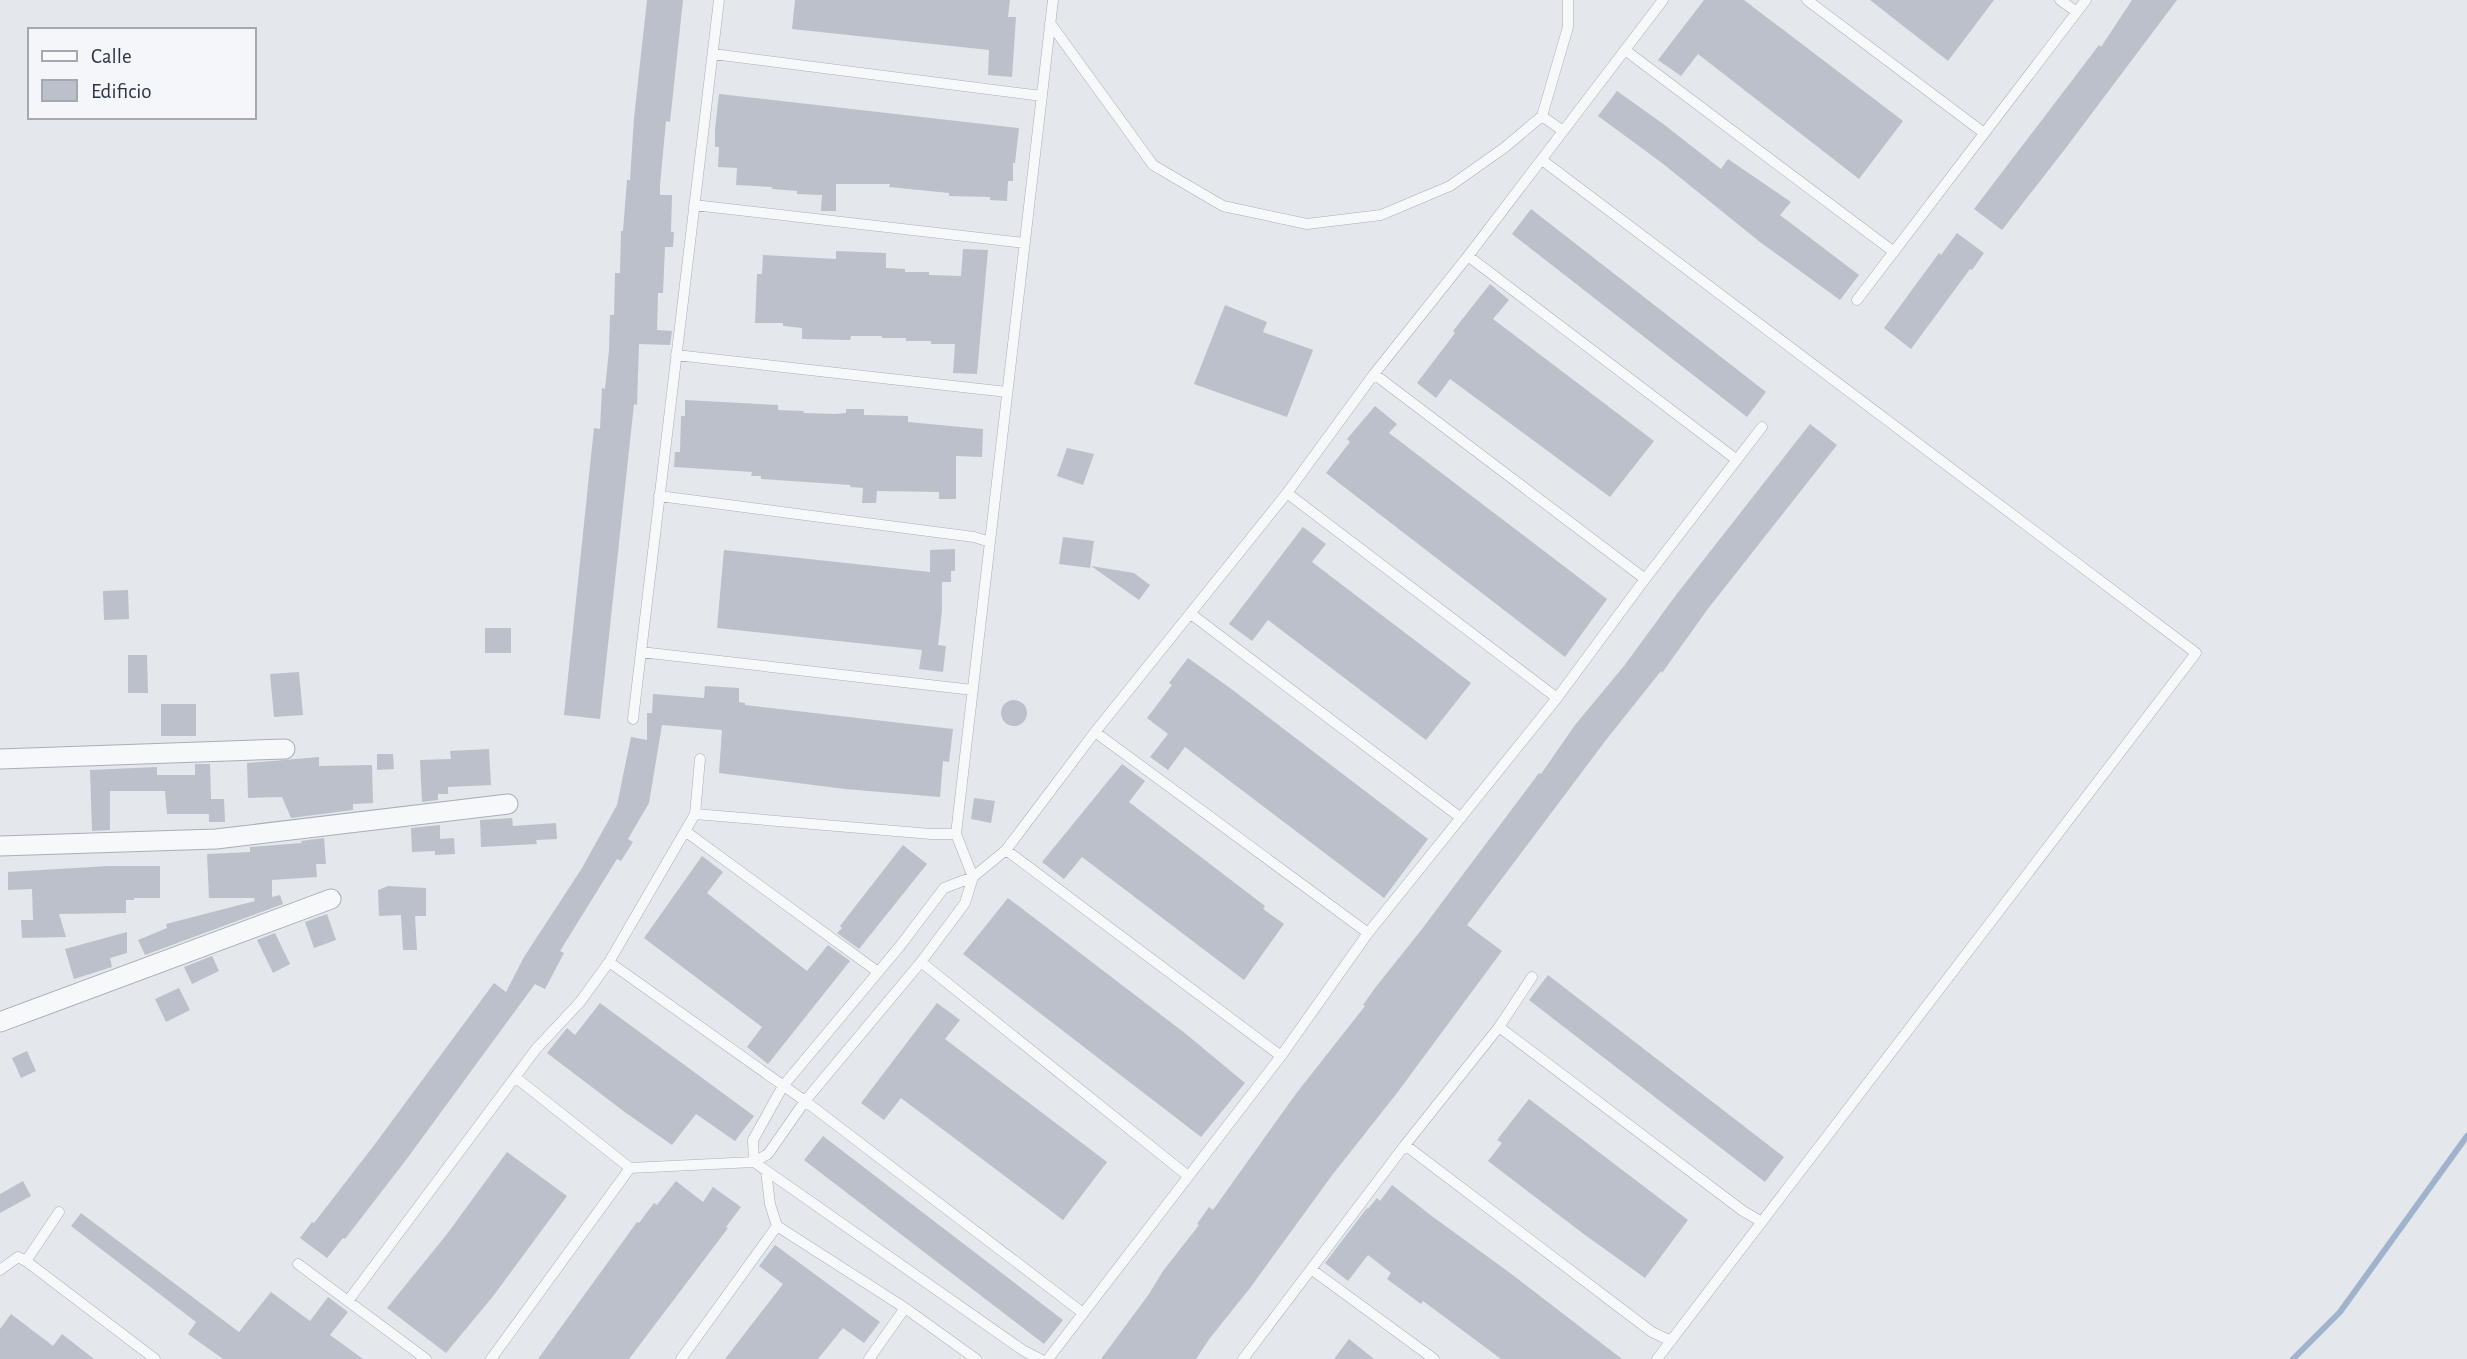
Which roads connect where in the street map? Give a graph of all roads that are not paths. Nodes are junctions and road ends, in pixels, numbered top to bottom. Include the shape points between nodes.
1 (719, 0) edge
2 (1053, 0) edge
3 (1569, 0) edge
4 (1663, 0) edge
5 (1807, 0) edge
6 (2060, 0) edge
7 (2086, 0) edge
8 (2077, 12) junction
9 (1050, 23) junction
10 (1625, 50) junction
11 (712, 54) junction
12 (1042, 96) junction
13 (1542, 116) junction
14 (1563, 131) junction
15 (1984, 133) junction
16 (1542, 160) junction
17 (695, 205) junction
18 (1025, 243) junction
19 (1894, 252) junction
20 (1468, 256) junction
21 (1857, 300) dead end
22 (677, 355) junction
23 (1374, 374) junction
24 (1007, 392) junction
25 (1762, 427) dead end
26 (1737, 460) junction
27 (1287, 493) junction
28 (659, 496) junction
29 (990, 542) junction
30 (1645, 579) junction
31 (1191, 614) junction
32 (641, 652) junction
33 (973, 690) junction
34 (1557, 698) junction
35 (633, 719) dead end
36 (1094, 732) junction
37 (285, 749) dead end
38 (0, 759) edge
39 (701, 759) dead end
40 (508, 804) dead end
41 (695, 814) junction
42 (1461, 818) junction
43 (685, 831) junction
44 (956, 834) junction
45 (0, 846) edge
46 (1006, 850) junction
47 (973, 877) junction
48 (331, 899) dead end
49 (1368, 933) junction
50 (609, 962) junction
51 (921, 962) junction
52 (878, 972) junction
53 (1532, 977) dead end
54 (0, 1022) edge
55 (1499, 1027) junction
56 (1281, 1056) junction
57 (515, 1077) junction
58 (783, 1086) junction
59 (805, 1101) junction
60 (1405, 1145) junction
61 (754, 1162) junction
62 (630, 1168) junction
63 (766, 1171) junction
64 (1188, 1176) junction
65 (59, 1212) dead end
66 (1762, 1222) junction
67 (777, 1226) junction
68 (26, 1262) junction
69 (298, 1264) dead end
70 (1311, 1269) junction
71 (0, 1270) edge
72 (348, 1301) junction
73 (905, 1308) junction
74 (1083, 1313) junction
75 (1671, 1341) junction
76 (155, 1359) edge
77 (426, 1359) edge
78 (491, 1359) edge
79 (681, 1359) edge
80 (869, 1359) edge
81 (975, 1359) edge
82 (1041, 1359) edge
83 (1048, 1359) edge
84 (1243, 1359) edge
85 (1434, 1359) edge
86 (1657, 1359) edge

1 - 11 lane
2 - 9 lane
3 - 13 lane via 1568,27
4 - 10 lane
5 - 15 lane
6 - 8 lane
7 - 8 lane
8 - 15 lane
9 - 12 lane
9 - 13 lane via 1153,165 1223,206 1307,224 1381,215 1450,186
10 - 14 lane
10 - 19 lane
11 - 12 lane
11 - 17 lane
12 - 18 lane
13 - 14 lane
14 - 16 lane
15 - 19 lane
16 - 20 lane
16 - 66 lane via 2196,653
17 - 18 lane
17 - 22 lane
18 - 24 lane
19 - 21 lane
20 - 23 lane
20 - 26 lane
22 - 24 lane
22 - 28 lane
23 - 27 lane
23 - 30 lane
24 - 29 lane
25 - 26 lane
26 - 30 lane
27 - 31 lane
27 - 34 lane
28 - 29 lane
28 - 32 lane
29 - 33 lane
30 - 34 lane
31 - 36 lane
31 - 42 lane
32 - 33 lane
32 - 35 lane
33 - 44 lane
34 - 42 lane
36 - 46 lane
36 - 49 lane
37 - 38 street
39 - 41 lane
40 - 45 street via 216,839
41 - 43 lane
41 - 44 lane
42 - 49 lane
43 - 50 lane
43 - 52 lane
44 - 47 lane
46 - 47 lane
46 - 56 lane
47 - 51 lane via 965,903
47 - 52 lane via 944,888
48 - 54 street
49 - 56 lane
50 - 57 lane
50 - 58 lane
51 - 59 lane
51 - 64 lane
52 - 58 lane
53 - 55 lane
55 - 60 lane
55 - 66 lane
56 - 64 lane
57 - 62 lane
57 - 72 lane
58 - 59 lane
58 - 61 lane via 753,1140
59 - 61 lane via 768,1154
59 - 74 lane
60 - 70 lane
60 - 75 lane via 1652,1332
61 - 62 lane
61 - 63 lane
62 - 78 lane
63 - 67 lane
63 - 82 lane
64 - 74 lane
65 - 68 lane
66 - 75 lane
67 - 73 lane
67 - 79 lane
68 - 71 lane via 18,1257
68 - 76 lane
69 - 72 lane
70 - 84 lane
70 - 85 lane
72 - 77 lane
73 - 80 lane
73 - 81 lane
74 - 83 lane
75 - 86 lane

